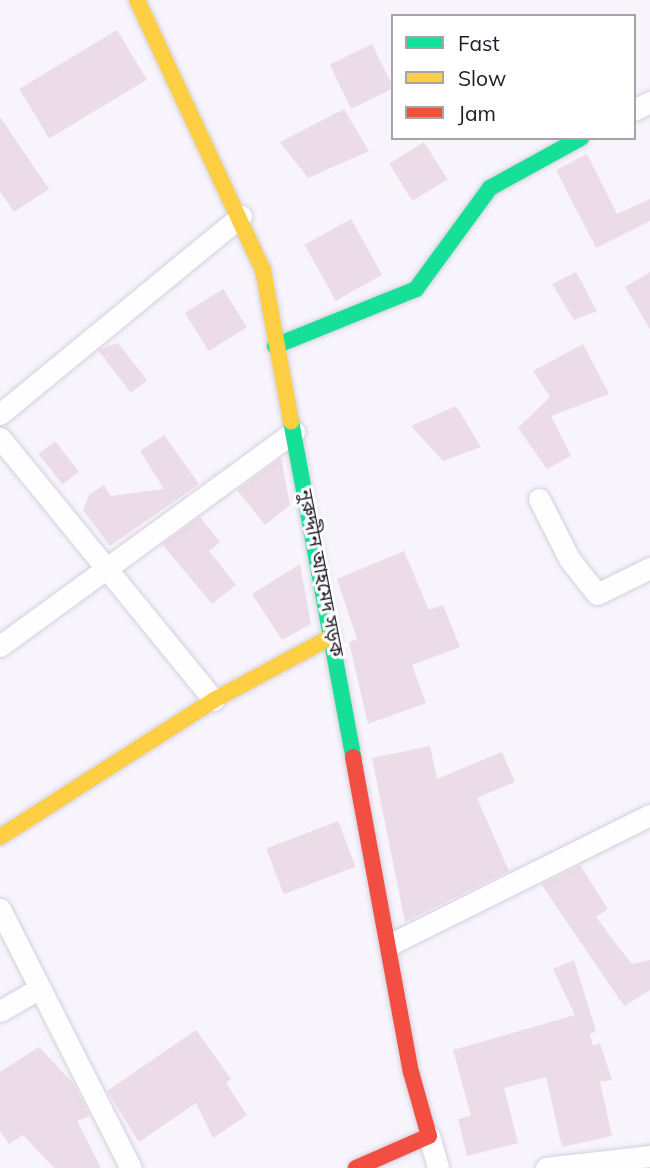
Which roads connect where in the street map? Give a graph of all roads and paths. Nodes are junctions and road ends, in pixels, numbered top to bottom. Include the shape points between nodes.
1 (137, 0) edge
2 (577, 140) edge
3 (241, 216) junction
4 (275, 346) junction
5 (0, 414) edge
6 (294, 432) junction
7 (0, 438) edge
8 (539, 499) dead end
9 (107, 568) junction
10 (650, 568) edge
11 (333, 636) junction
12 (0, 646) edge
13 (215, 700) junction
14 (650, 815) edge
15 (0, 837) edge
16 (0, 909) edge
17 (391, 944) junction
18 (40, 988) junction
19 (0, 1011) edge
20 (429, 1136) junction
21 (650, 1156) edge
22 (131, 1168) edge
23 (356, 1168) edge
24 (438, 1168) edge
25 (546, 1168) edge

1 - 3 main road, নুরুদ্দীন আহমেদ সড়ক
2 - 4 main road via 490,188 416,289
3 - 4 main road, নুরুদ্দীন আহমেদ সড়ক via 263,270
3 - 5 street
4 - 6 main road, নুরুদ্দীন আহমেদ সড়ক
6 - 9 street
6 - 11 main road, নুরুদ্দীন আহমেদ সড়ক
7 - 9 street
8 - 10 street via 577,571 597,594
9 - 12 street
9 - 13 street
11 - 13 main road
11 - 17 main road, নুরুদ্দীন আহমেদ সড়ক
13 - 15 main road
14 - 17 street
16 - 18 street
17 - 20 main road, নুরুদ্দীন আহমেদ সড়ক via 411,1072
18 - 19 street
18 - 22 street
20 - 23 main road
20 - 24 street, নুরুদ্দীন আহমেদ সড়ক
21 - 25 street

